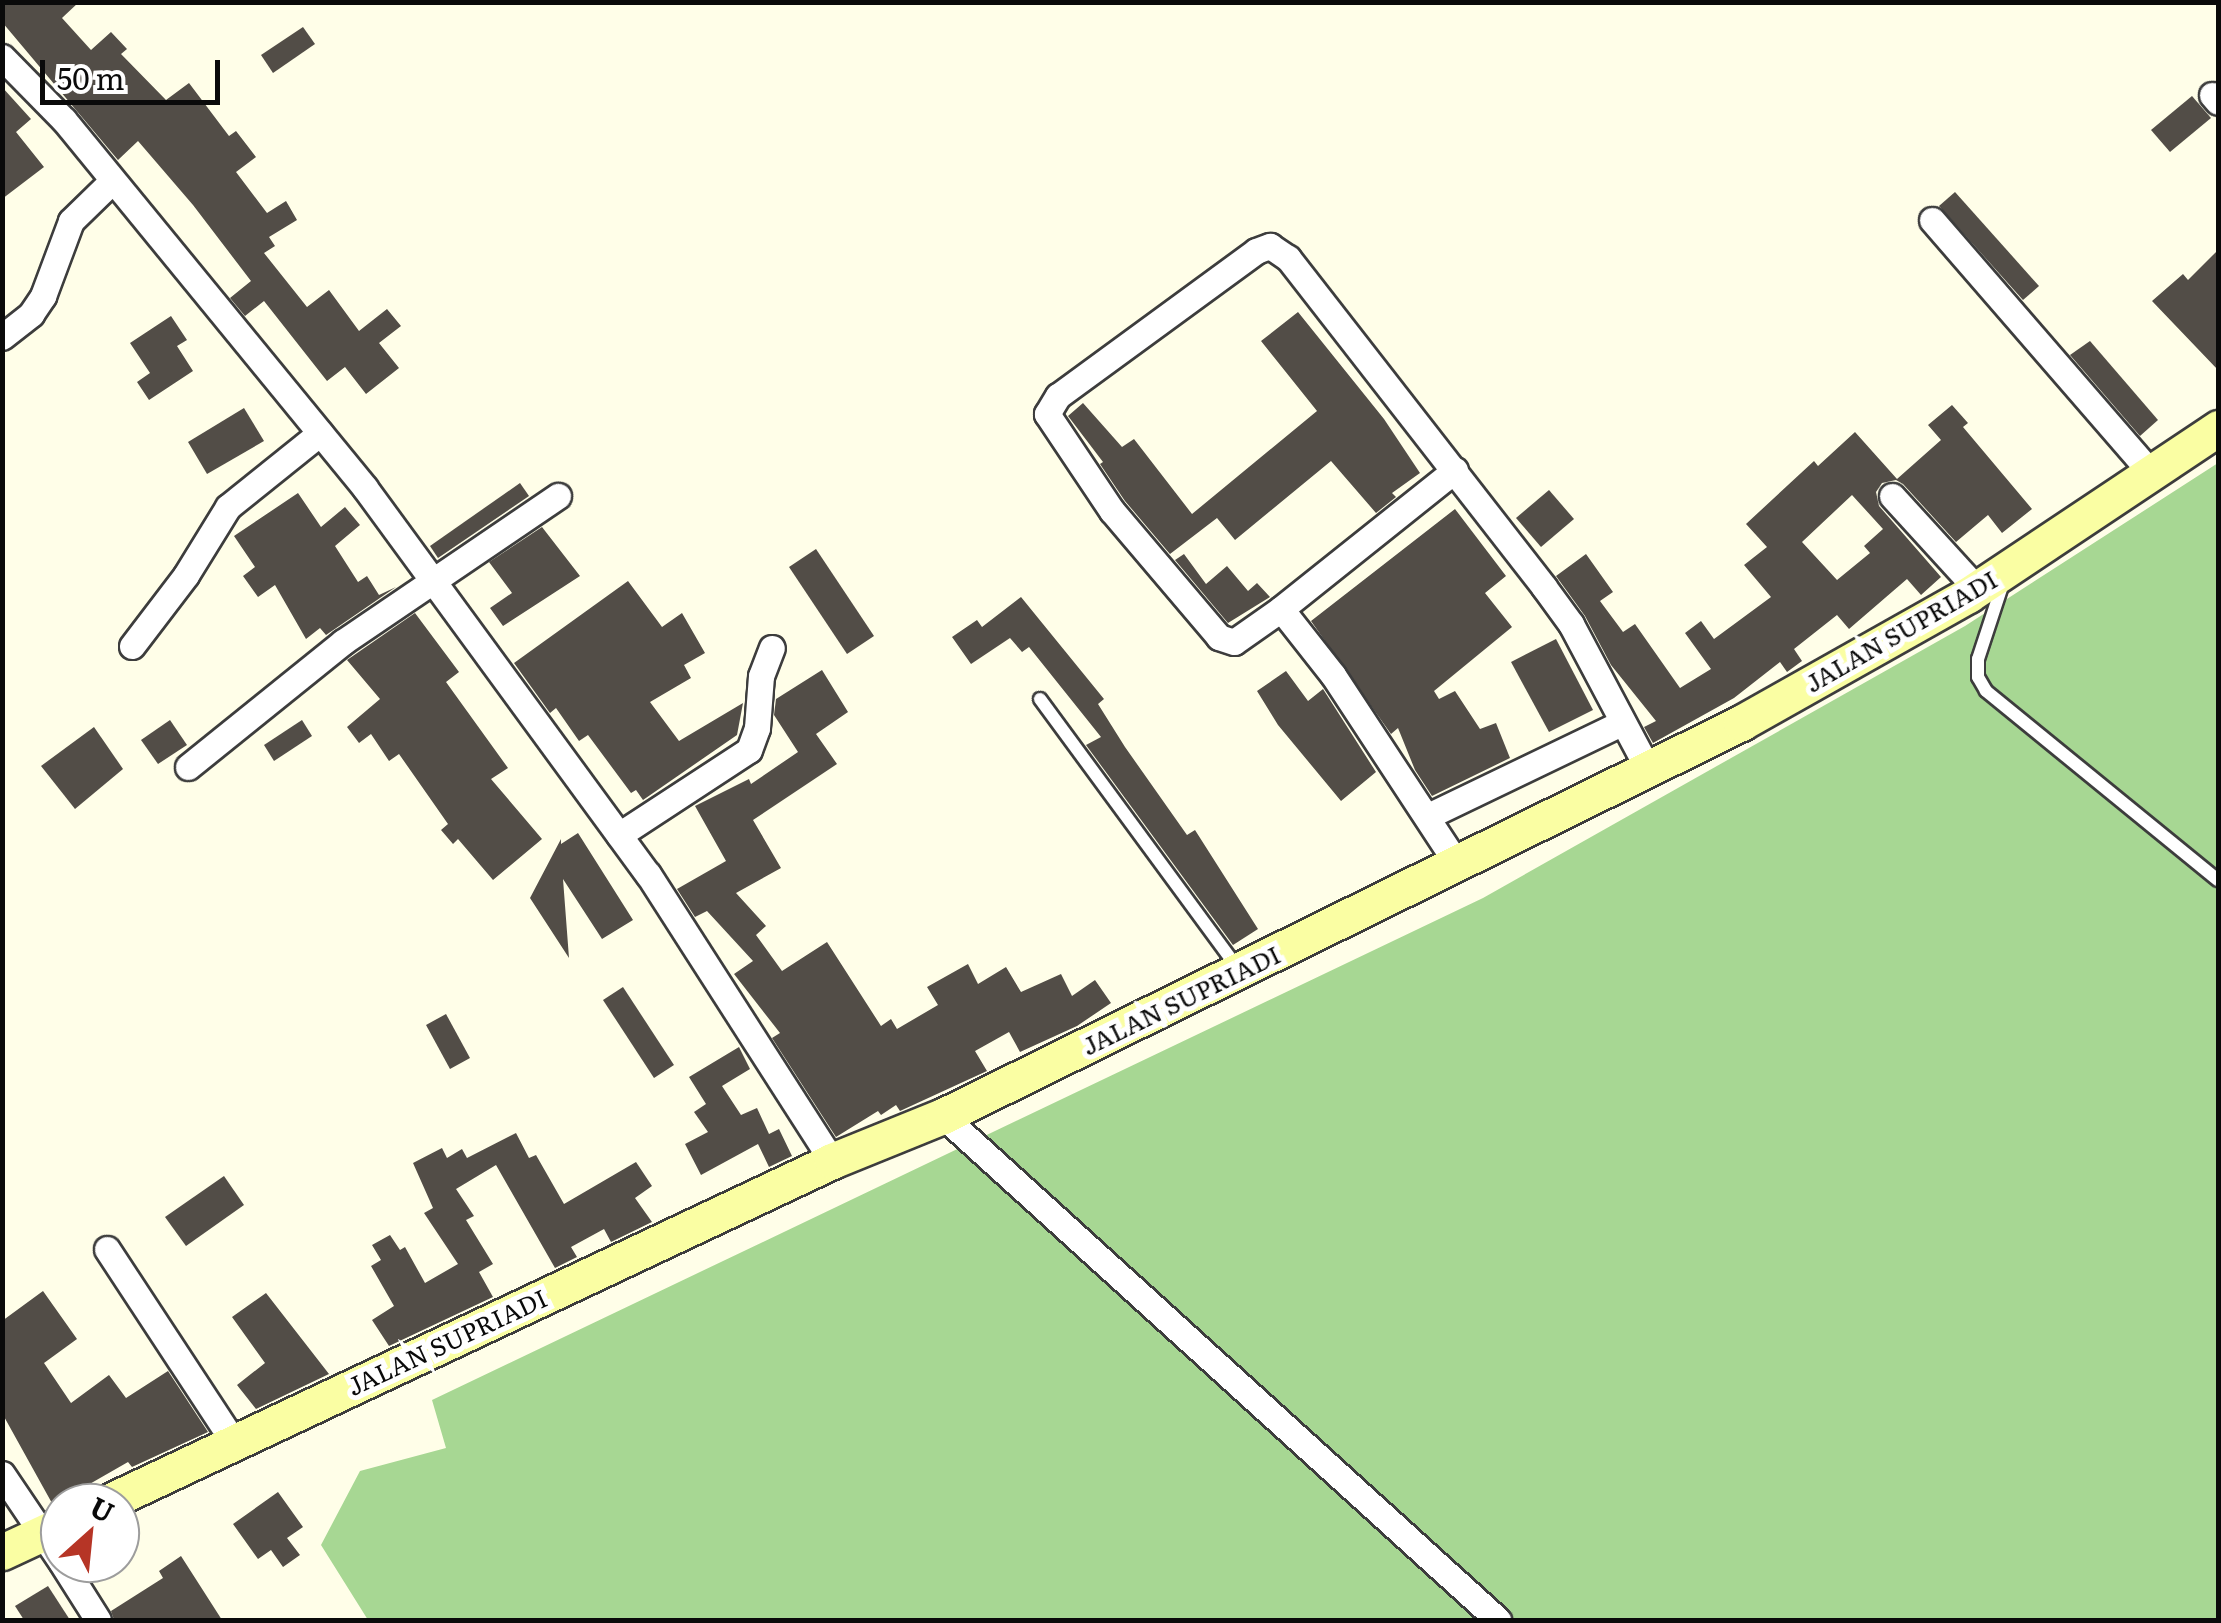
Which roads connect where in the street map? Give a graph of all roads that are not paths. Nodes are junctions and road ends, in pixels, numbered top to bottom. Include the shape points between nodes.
1 (2, 57) edge
2 (112, 181) junction
3 (1932, 220) dead end
4 (2, 337) edge
5 (2218, 428) edge
6 (320, 433) junction
7 (1455, 470) junction
8 (2151, 473) junction
9 (558, 496) dead end
10 (1892, 496) dead end
11 (2007, 570) junction
12 (433, 582) junction
13 (1977, 590) junction
14 (1281, 609) junction
15 (132, 646) dead end
16 (772, 648) dead end
17 (1040, 699) dead end
18 (1621, 722) junction
19 (188, 767) dead end
20 (1648, 769) junction
21 (1428, 816) junction
22 (619, 835) junction
23 (1458, 864) junction
24 (2218, 880) edge
25 (1240, 970) junction
26 (944, 1116) junction
27 (832, 1160) junction
28 (108, 1249) dead end
29 (234, 1442) junction
30 (2, 1474) edge
31 (140, 1487) edge
32 (40, 1524) edge
33 (40, 1547) edge
34 (2, 1552) edge
35 (77, 1583) edge
36 (98, 1620) edge
37 (1498, 1620) edge

1 - 2 street
2 - 4 street via 71,220 43,296
2 - 6 street
3 - 8 street
5 - 8 main road, JALAN SUPRIADI
6 - 12 street
6 - 15 street via 228,506
7 - 14 street
7 - 14 street via 1288,258 1270,246 1051,401 1050,420 1112,511 1218,638 1234,642
7 - 18 street via 1570,624
8 - 11 main road, JALAN SUPRIADI
9 - 12 street
10 - 13 street
11 - 13 main road, JALAN SUPRIADI
11 - 24 lane via 1978,660 1986,691
12 - 19 street via 342,642
12 - 22 street
13 - 20 main road, JALAN SUPRIADI
14 - 21 street
16 - 22 street via 749,750
17 - 25 lane
18 - 20 street
18 - 21 street
20 - 23 main road, JALAN SUPRIADI
21 - 23 street
22 - 27 street
23 - 25 main road, JALAN SUPRIADI
25 - 26 main road, JALAN SUPRIADI
26 - 27 main road, JALAN SUPRIADI
26 - 37 street
27 - 29 main road, JALAN SUPRIADI
28 - 29 street
29 - 31 main road, JALAN SUPRIADI
30 - 32 street
33 - 34 main road
35 - 36 street

